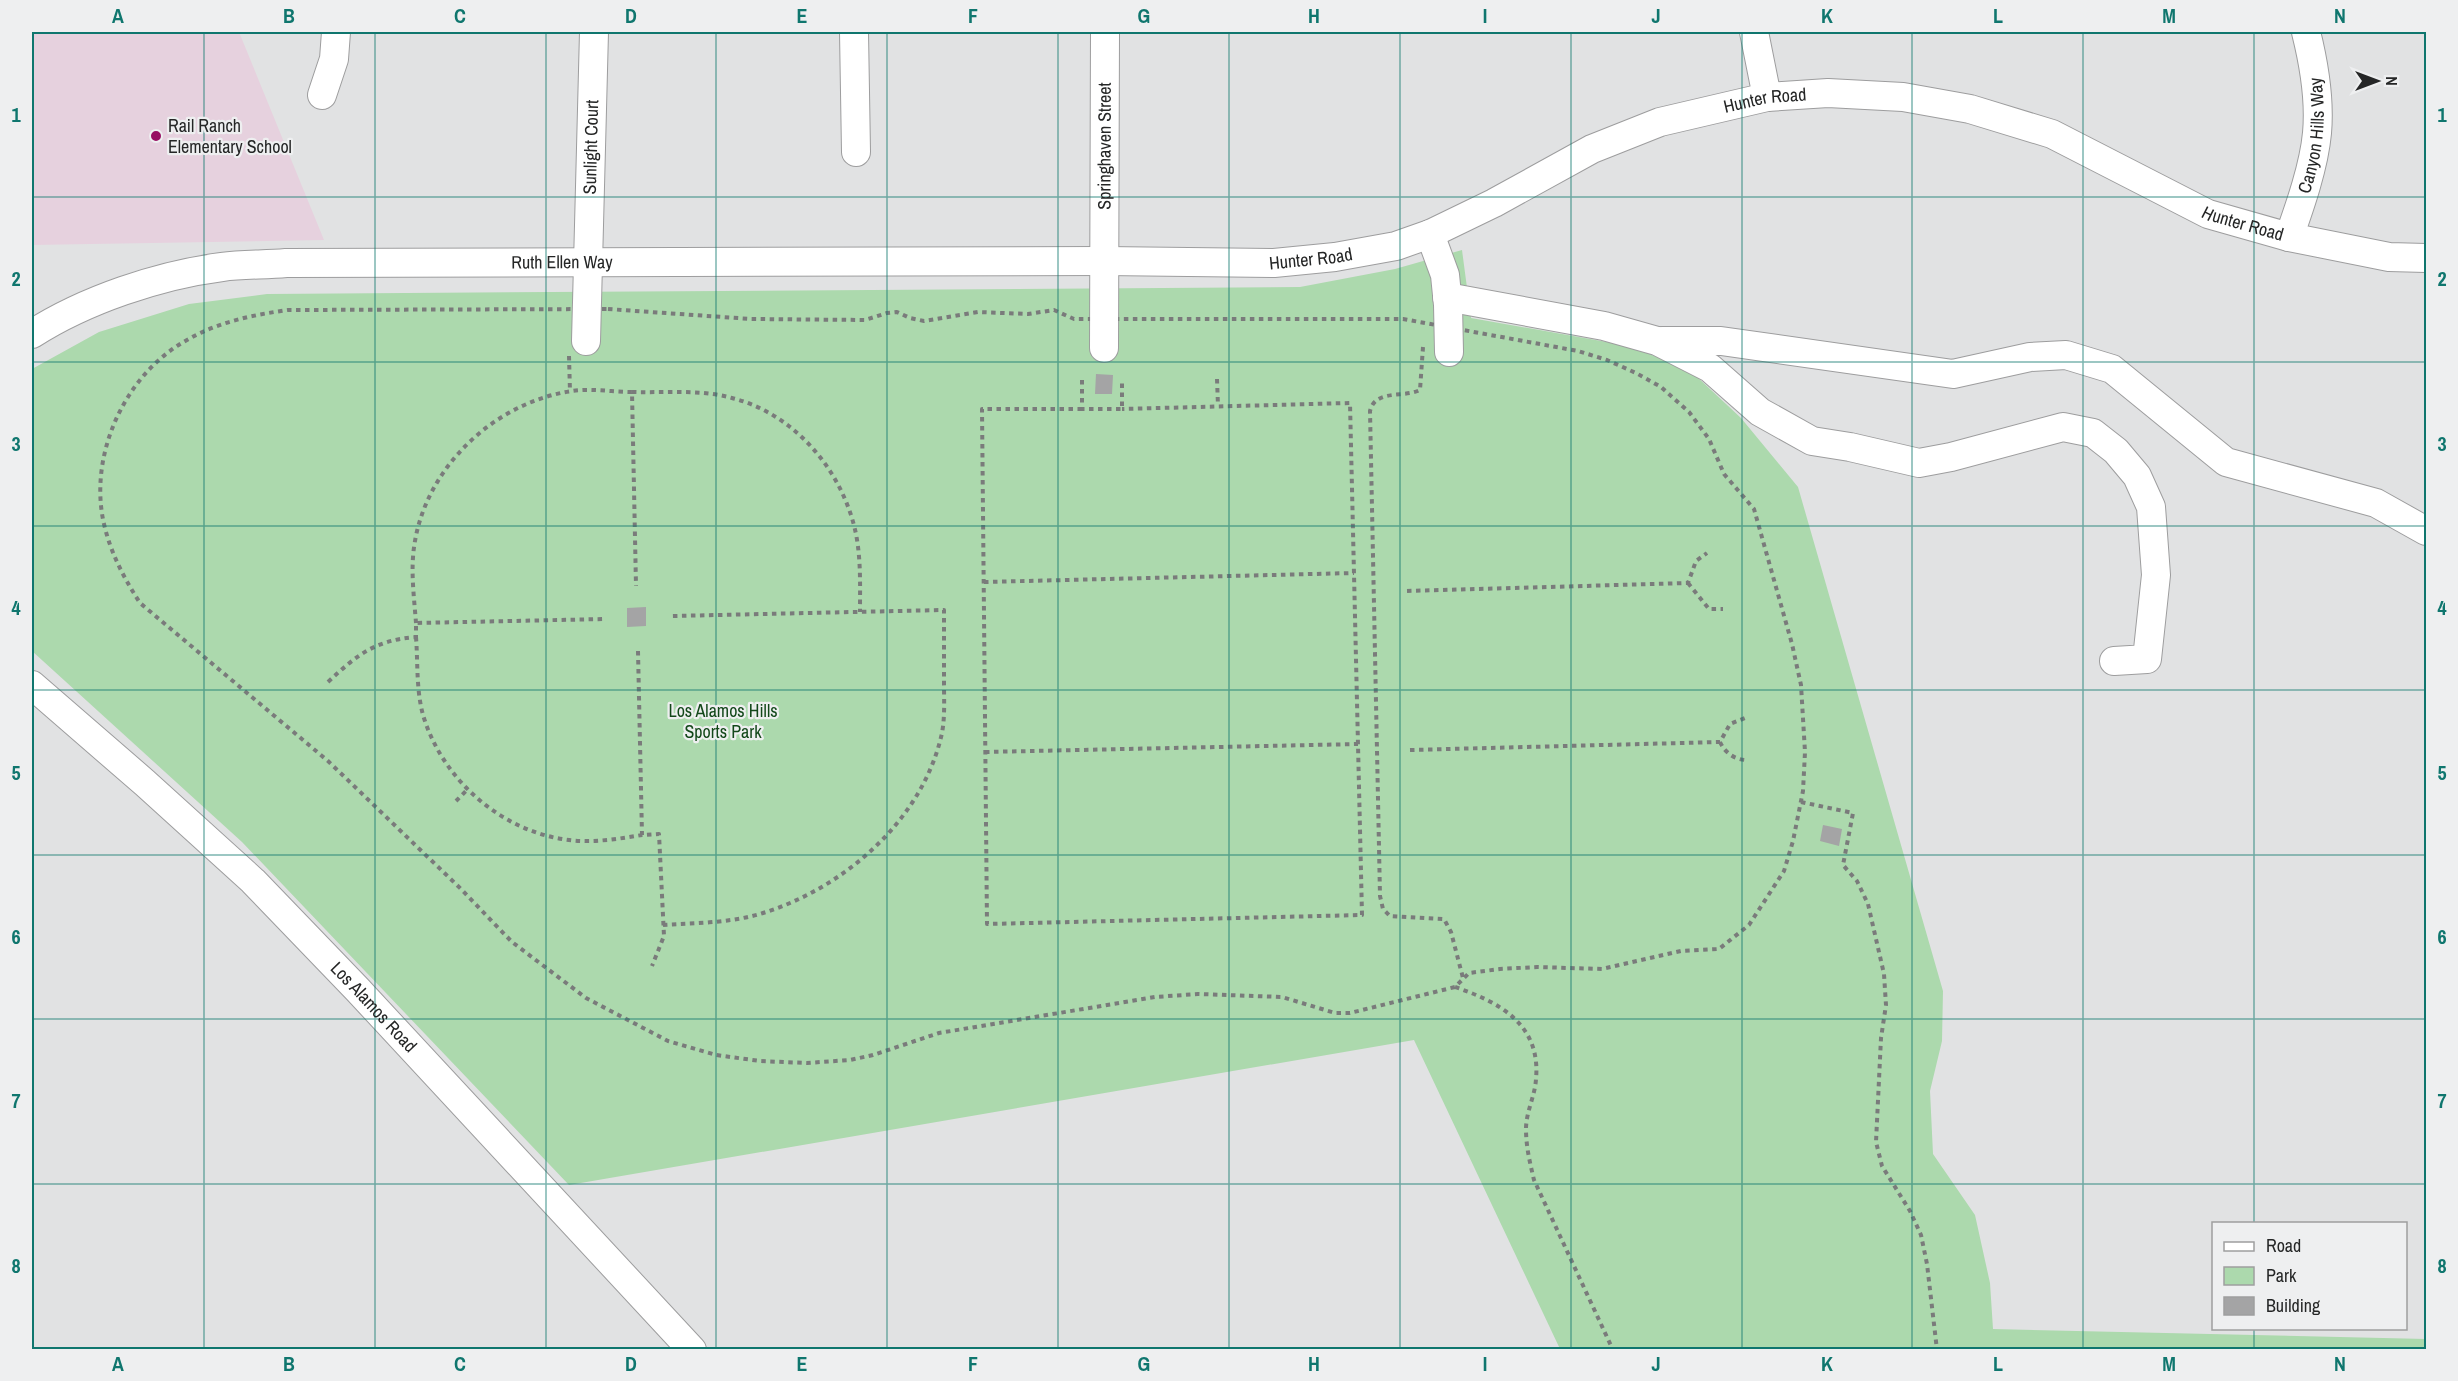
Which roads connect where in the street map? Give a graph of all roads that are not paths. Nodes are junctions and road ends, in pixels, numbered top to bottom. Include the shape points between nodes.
1 (336, 32) edge
2 (594, 32) edge
3 (854, 32) edge
4 (1105, 32) edge
5 (1754, 32) edge
6 (2306, 32) edge
7 (322, 95) dead end
8 (1767, 97) junction
9 (856, 152) dead end
10 (1430, 234) junction
11 (2289, 237) junction
12 (2427, 258) edge
13 (1105, 261) junction
14 (589, 263) junction
15 (1448, 297) junction
16 (32, 334) edge
17 (1449, 340) road end
18 (586, 341) dead end
19 (1657, 341) junction
20 (1104, 348) dead end
21 (2427, 531) edge
22 (2114, 661) dead end
23 (32, 685) edge
24 (665, 1337) edge
25 (692, 1350) edge

1 - 7 street via 334,59
2 - 14 street, Sunlight Court
3 - 9 street
4 - 13 street, Springhaven Street
5 - 8 street
6 - 11 street, Canyon Hills Way via 2315,69 2317,133
8 - 10 street, Hunter Road via 1660,122 1592,149
8 - 11 street, Hunter Road via 1828,93 1902,97 1970,109 2052,134 2208,214
10 - 13 street, Hunter Road via 1387,247 1274,263
10 - 15 street via 1445,275
11 - 12 street, Hunter Road via 2390,256
13 - 14 street, Ruth Ellen Way
13 - 20 street, Springhaven Street
14 - 16 street, Ruth Ellen Way via 286,263 222,267 159,279 94,303
14 - 18 street, Sunlight Court
15 - 17 street
15 - 19 street via 1604,326
19 - 21 street via 1721,341 1953,374 2030,357 2066,355 2112,369 2226,462 2376,503
19 - 22 street via 1710,368 1760,412 1812,441 1919,463 2063,427 2093,432 2137,476 2151,507 2155,540 2156,575 2147,659
23 - 24 street, Los Alamos Road via 254,881 357,988
24 - 25 street, Los Alamos Road

